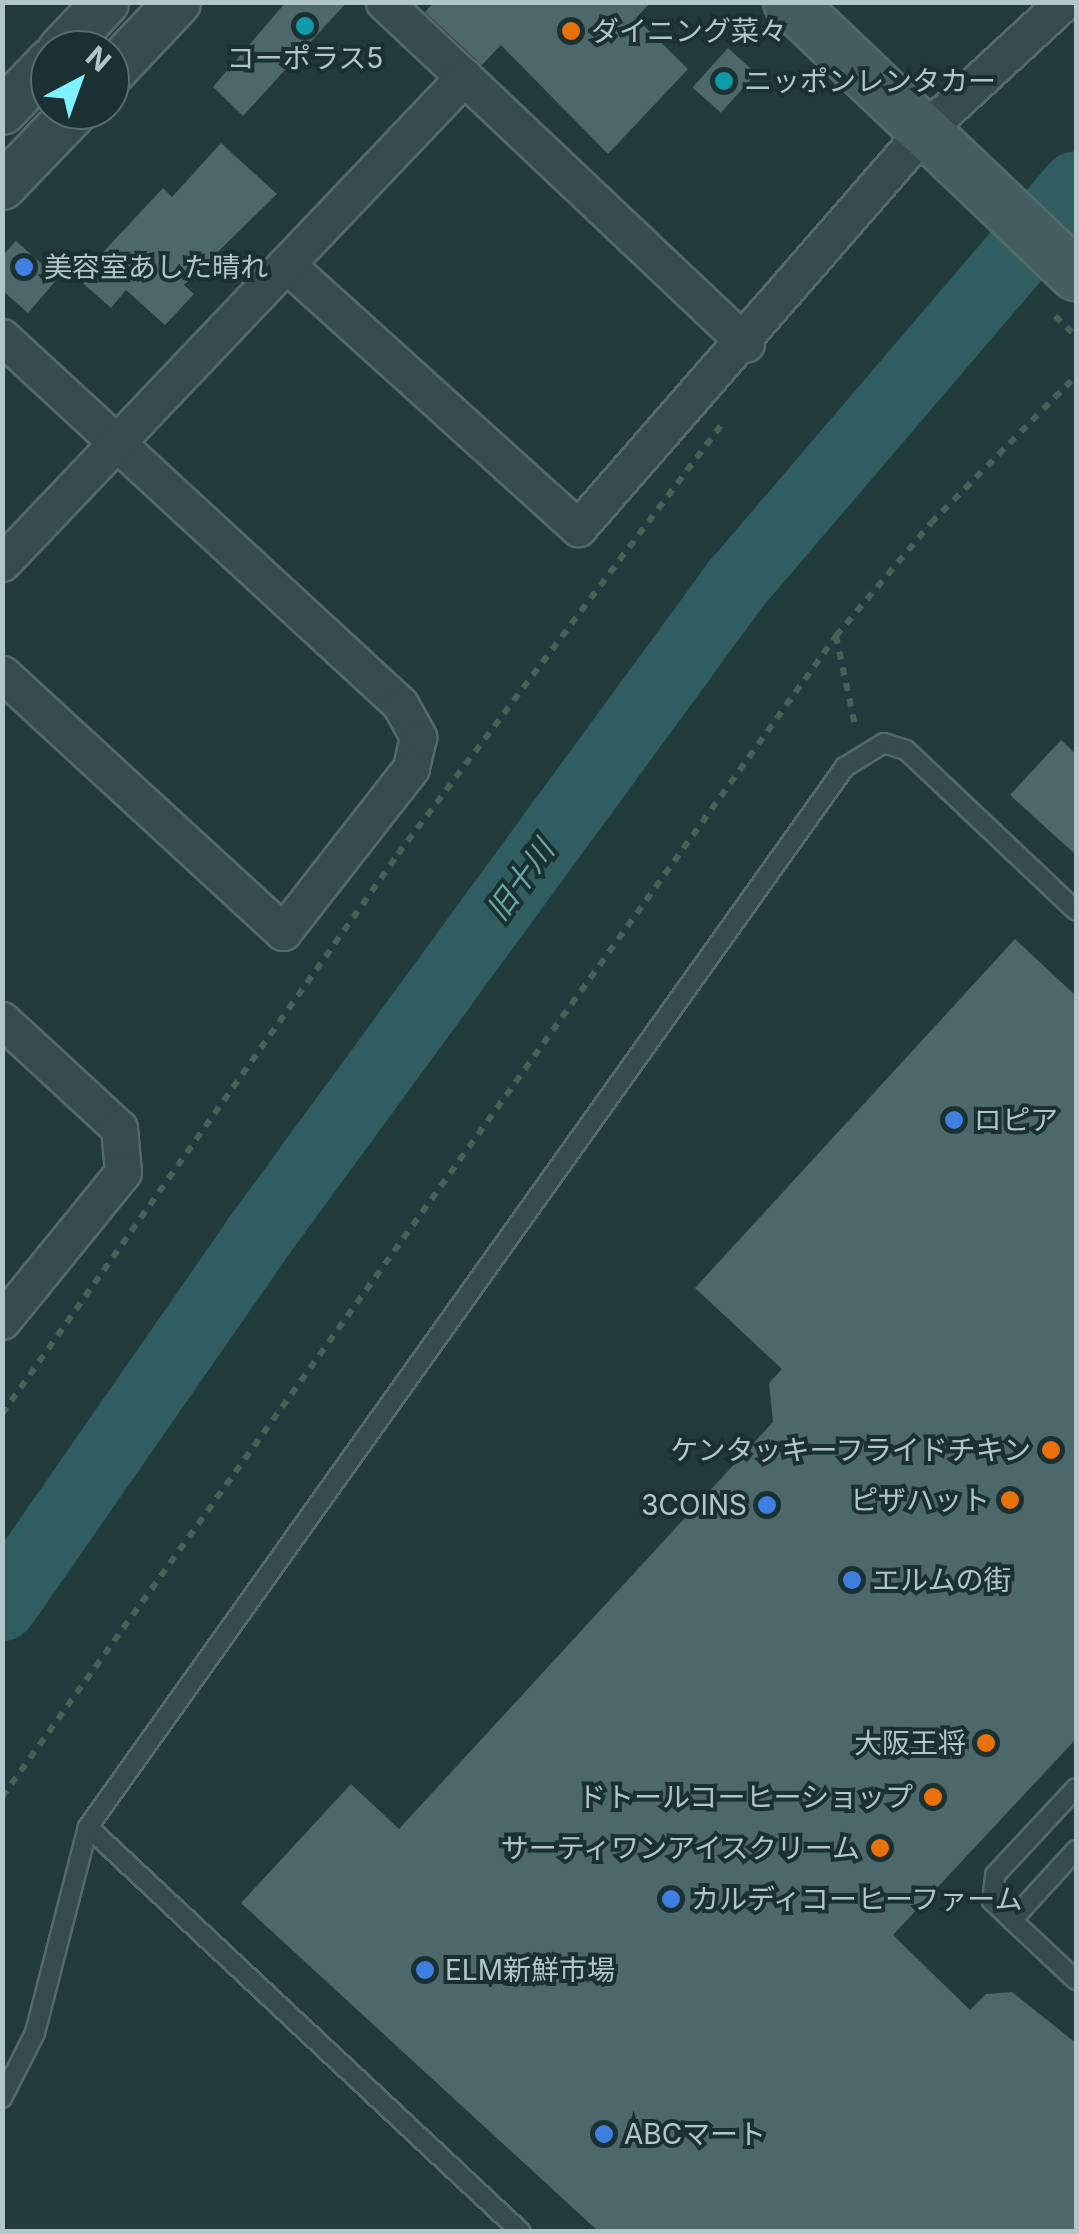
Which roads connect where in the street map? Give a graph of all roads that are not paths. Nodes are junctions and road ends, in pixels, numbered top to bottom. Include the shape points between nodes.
1 (105, 2) edge
2 (177, 2) edge
3 (384, 2) edge
4 (789, 2) edge
5 (1064, 2) edge
6 (79, 30) edge
7 (130, 52) edge
8 (464, 77) junction
9 (30, 82) edge
10 (2, 111) edge
11 (56, 130) edge
12 (924, 131) junction
13 (2, 186) edge
14 (286, 264) junction
15 (1076, 275) edge
16 (2, 337) edge
17 (746, 344) junction
18 (118, 446) junction
19 (2, 563) edge
20 (2, 674) edge
21 (1076, 911) edge
22 (2, 1020) edge
23 (2, 1321) edge
24 (1076, 1788) edge
25 (88, 1827) junction
26 (1076, 1850) edge
27 (1012, 1920) junction
28 (1076, 1980) edge
29 (2, 2098) edge
30 (521, 2232) edge

1 - 6 street
2 - 7 street
3 - 8 street
4 - 12 main road
5 - 12 street
8 - 14 street
8 - 17 street
9 - 10 street
11 - 13 street
12 - 15 main road
12 - 17 street
14 - 17 street via 578,528
14 - 18 street
16 - 18 street
18 - 19 street
18 - 20 street via 400,704 418,736 411,768 283,932
21 - 25 lane via 906,750 884,743 860,751
22 - 23 street via 119,1128 123,1172
24 - 27 lane via 995,1875 992,1901
25 - 29 lane via 35,2033
25 - 30 lane
26 - 27 lane
27 - 28 lane

